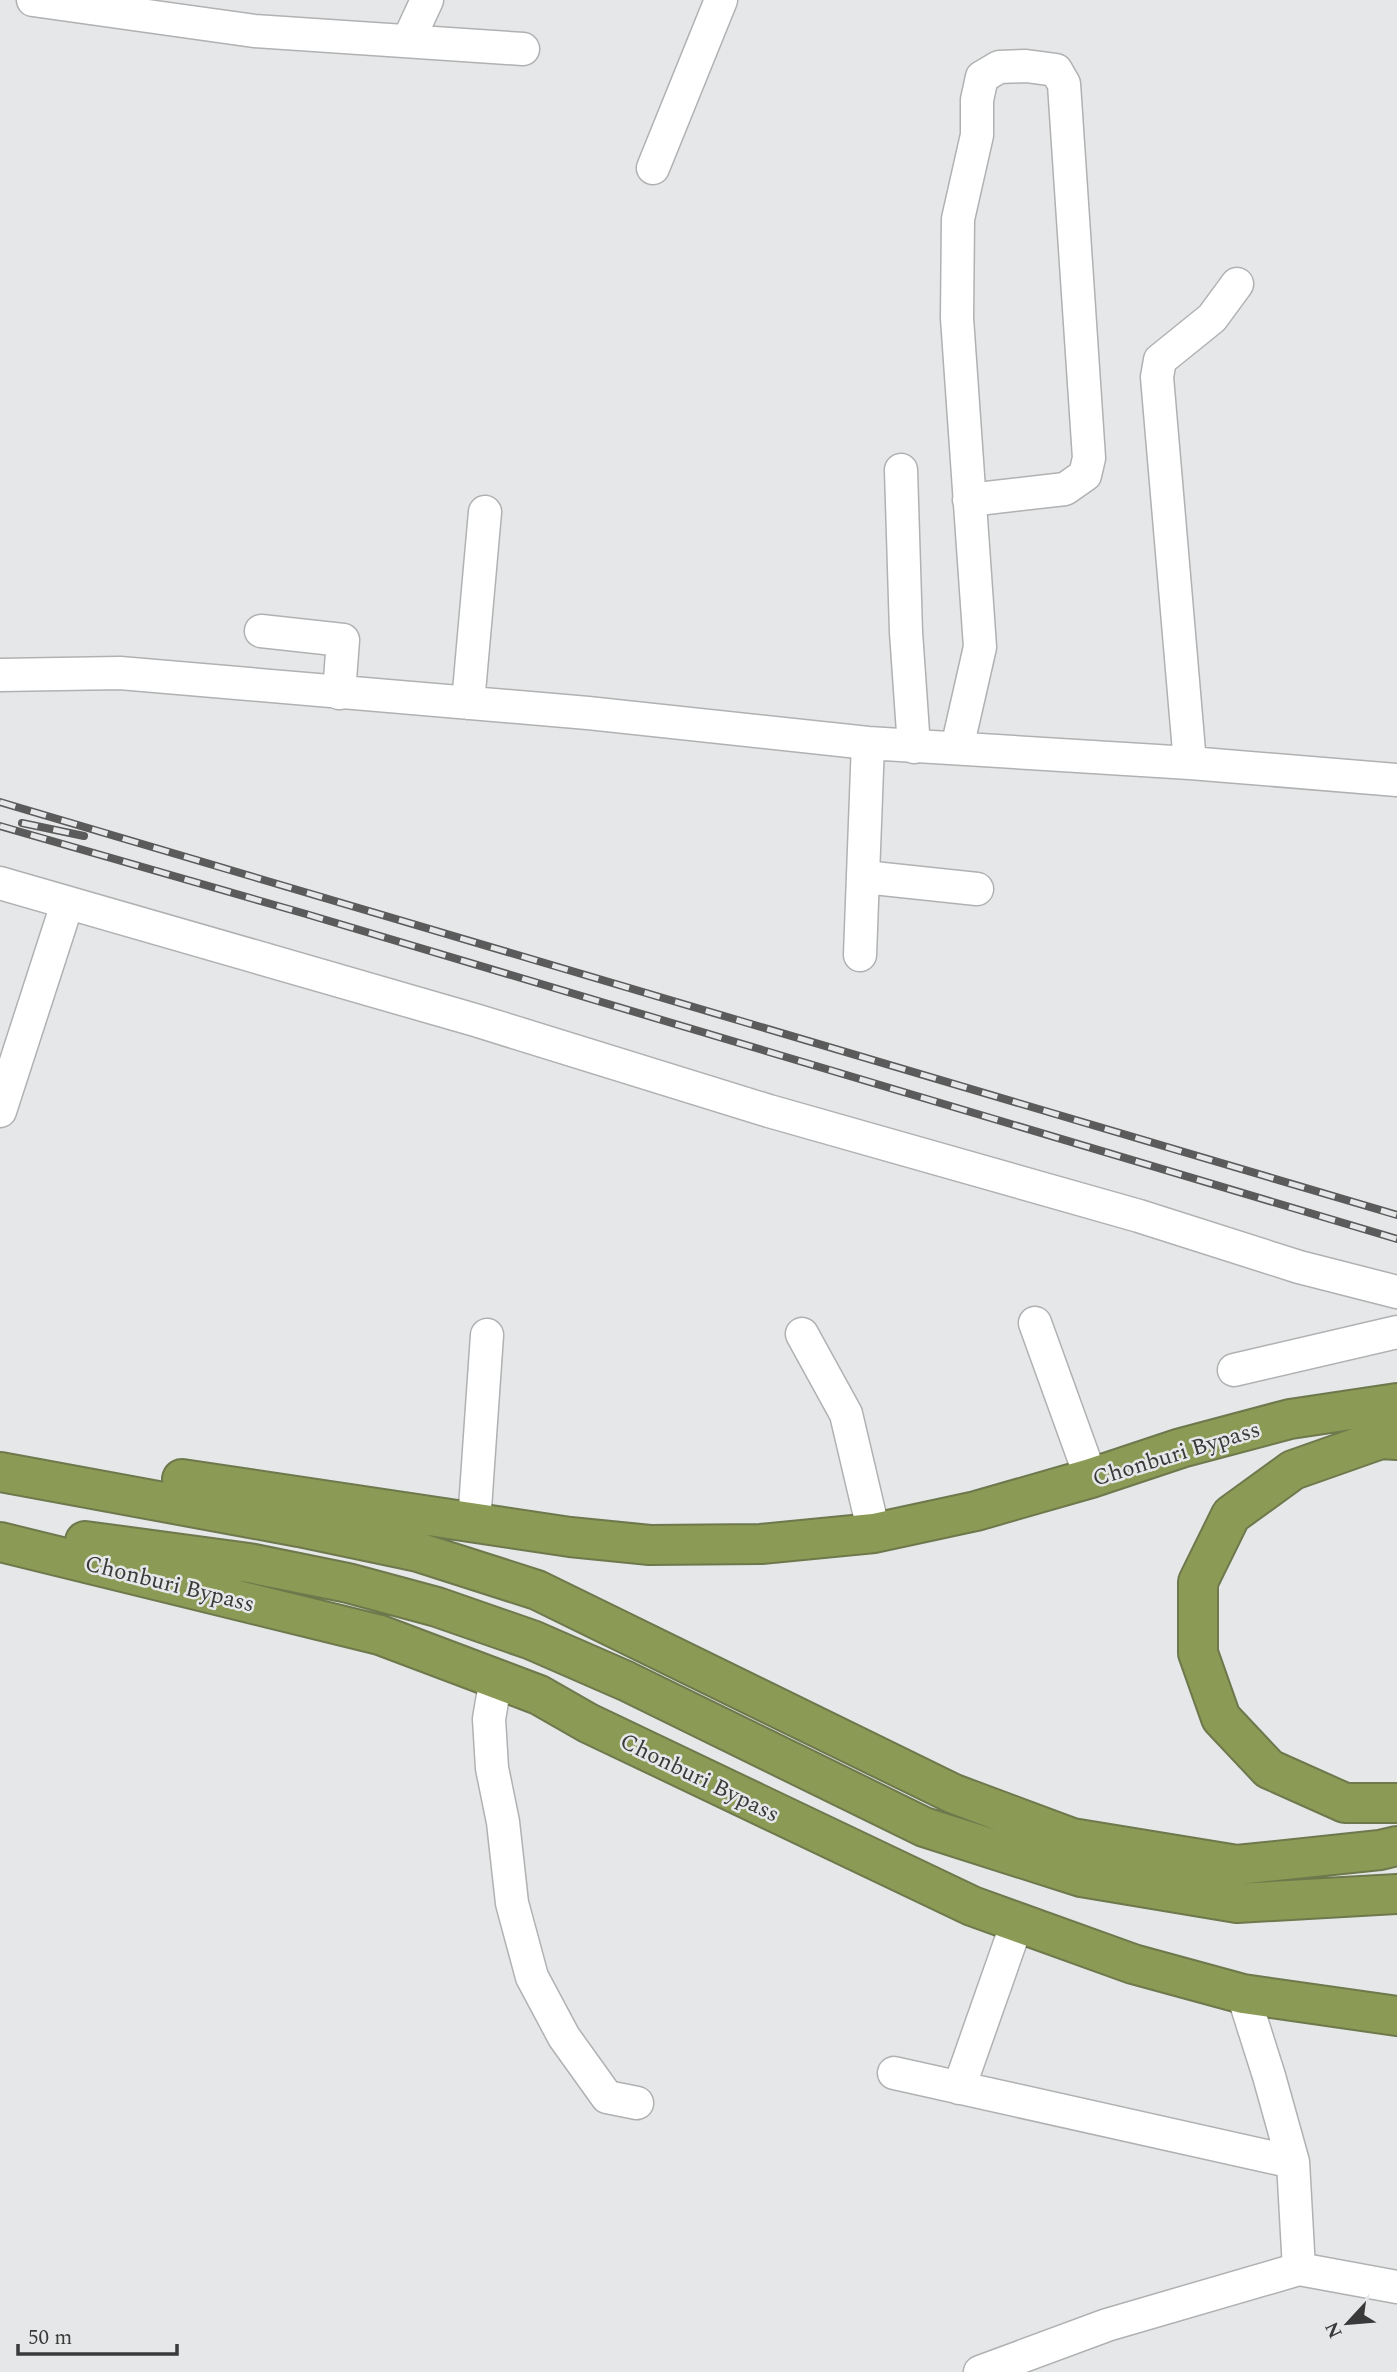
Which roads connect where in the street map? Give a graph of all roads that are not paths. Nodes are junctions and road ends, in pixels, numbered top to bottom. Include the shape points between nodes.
1 (33, 0) edge
2 (427, 0) edge
3 (721, 0) edge
4 (408, 41) junction
5 (523, 49) dead end
6 (653, 168) dead end
7 (1237, 284) dead end
8 (901, 470) dead end
9 (969, 500) junction
10 (485, 512) dead end
11 (261, 631) dead end
12 (0, 675) edge
13 (339, 693) junction
14 (468, 704) junction
15 (868, 743) junction
16 (914, 747) junction
17 (957, 748) junction
18 (1190, 763) junction
19 (1397, 780) edge
20 (864, 877) junction
21 (0, 883) edge
22 (977, 889) dead end
23 (67, 904) junction
24 (860, 956) dead end
25 (0, 1111) edge
26 (1397, 1292) edge
27 (1035, 1323) dead end
28 (1397, 1332) edge
29 (802, 1334) dead end
30 (487, 1335) dead end
31 (1234, 1370) dead end
32 (1397, 1403) edge
33 (1397, 1440) edge
34 (0, 1455) edge
35 (0, 1472) edge
36 (1091, 1478) junction
37 (474, 1522) junction
38 (0, 1531) edge
39 (874, 1533) junction
40 (0, 1542) edge
41 (496, 1678) junction
42 (1397, 1803) edge
43 (1397, 1846) edge
44 (1397, 1894) edge
45 (1017, 1923) junction
46 (1243, 1994) junction
47 (1397, 2016) edge
48 (894, 2073) dead end
49 (959, 2088) junction
50 (637, 2103) dead end
51 (1293, 2162) junction
52 (1299, 2269) junction
53 (1397, 2287) edge
54 (980, 2372) edge

1 - 4 street via 254,31
2 - 4 street
3 - 6 street
4 - 5 street
7 - 18 street via 1212,318 1160,360 1157,377
8 - 16 street
9 - 9 street via 957,318 958,219 977,135 977,100 982,77 999,67 1056,70 1064,84 1089,458 1085,475 1065,489
9 - 17 street via 980,647
10 - 14 street
11 - 13 street via 343,640
12 - 13 street via 120,673
13 - 14 street
14 - 15 street
15 - 16 street
15 - 20 street
16 - 17 street
17 - 18 street
18 - 19 street
20 - 22 street
20 - 24 street
21 - 23 street
23 - 25 street
23 - 26 street
27 - 36 street
28 - 31 street
29 - 39 street via 846,1414
30 - 37 street
32 - 36 highway, Chonburi Bypass via 1290,1419
33 - 42 highway via 1381,1439 1293,1470 1231,1515 1198,1582 1198,1653 1221,1718 1269,1769 1345,1803
34 - 37 highway, Chonburi Bypass via 63,1460
35 - 43 highway via 418,1552 537,1590 954,1794 1072,1839 1237,1865
36 - 39 highway, Chonburi Bypass via 976,1511
37 - 39 highway, Chonburi Bypass via 650,1545 761,1544
38 - 44 highway via 249,1563 437,1606 626,1681 924,1827 1081,1877 1237,1903
40 - 41 highway, Chonburi Bypass via 380,1635
41 - 45 highway, Chonburi Bypass via 960,1901
41 - 50 street via 489,1720 492,1768 512,1903 533,1977 564,2037 607,2097
45 - 46 highway, Chonburi Bypass via 1133,1964
45 - 49 street
46 - 47 highway, Chonburi Bypass
46 - 51 street
48 - 49 street
49 - 51 street
51 - 52 street
52 - 53 street
52 - 54 street via 1107,2325

